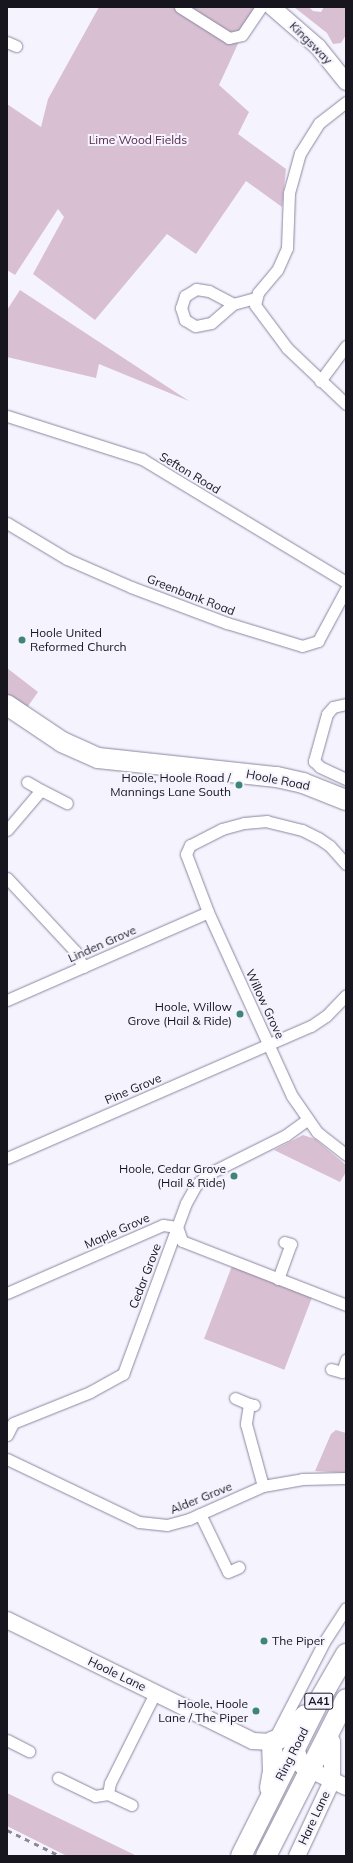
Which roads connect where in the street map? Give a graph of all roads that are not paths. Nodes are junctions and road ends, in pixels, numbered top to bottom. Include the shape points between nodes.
1 (180, 7) edge
2 (261, 7) edge
3 (272, 7) edge
4 (346, 82) edge
5 (346, 102) edge
6 (255, 298) junction
7 (233, 304) junction
8 (346, 346) edge
9 (320, 381) junction
10 (346, 404) edge
11 (7, 416) edge
12 (7, 522) edge
13 (346, 582) edge
14 (346, 589) edge
15 (346, 704) edge
16 (7, 705) edge
17 (346, 779) edge
18 (27, 782) dead end
19 (41, 790) junction
20 (346, 800) edge
21 (67, 803) dead end
22 (7, 830) edge
23 (346, 864) edge
24 (7, 878) edge
25 (208, 912) junction
26 (83, 967) junction
27 (346, 995) edge
28 (7, 1000) edge
29 (269, 1044) junction
30 (307, 1120) junction
31 (346, 1155) edge
32 (7, 1158) edge
33 (177, 1227) junction
34 (284, 1242) dead end
35 (278, 1279) junction
36 (7, 1293) edge
37 (346, 1305) edge
38 (346, 1360) edge
39 (331, 1369) dead end
40 (235, 1398) dead end
41 (7, 1435) edge
42 (7, 1459) edge
43 (346, 1478) edge
44 (263, 1486) junction
45 (200, 1514) junction
46 (239, 1567) dead end
47 (346, 1608) edge
48 (7, 1620) edge
49 (346, 1654) edge
50 (155, 1693) junction
51 (320, 1699) junction
52 (346, 1699) edge
53 (328, 1733) junction
54 (7, 1740) edge
55 (272, 1742) junction
56 (296, 1748) junction
57 (29, 1751) dead end
58 (309, 1771) junction
59 (58, 1778) dead end
60 (332, 1781) junction
61 (346, 1788) edge
62 (108, 1794) junction
63 (267, 1804) junction
64 (132, 1805) dead end
65 (241, 1856) edge
66 (266, 1856) edge
67 (297, 1856) edge

1 - 2 street via 229,38 242,35
3 - 4 street, Kingsway via 318,47
5 - 6 street via 319,123 300,153 289,193 287,248 277,270
6 - 7 street
6 - 9 street via 256,309 262,318
7 - 7 street via 211,323 200,327 185,320 180,308 185,296 196,289 209,291
8 - 9 street
9 - 10 street
11 - 13 street, Sefton Road via 142,459
12 - 14 street, Greenbank Road via 67,559 132,587 227,624 302,646 318,641
15 - 17 street, Hoole Road via 333,707 327,714 314,761 320,767
16 - 20 highway, Hoole Road via 62,742 98,758 277,778 303,783
18 - 19 street
19 - 21 street
19 - 22 street
23 - 25 street, Willow Grove via 330,846 302,830 267,821 232,825 187,848 187,861
24 - 26 street via 75,951
25 - 26 street, Linden Grove
25 - 29 street, Willow Grove
26 - 28 street, Linden Grove
27 - 29 street, Pine Grove via 319,1021
29 - 30 street, Willow Grove via 292,1096
29 - 32 street, Pine Grove
30 - 31 street, Willow Grove via 336,1149
30 - 33 street, Cedar Grove via 298,1129 201,1180 186,1203
33 - 35 street via 182,1241
33 - 36 street, Maple Grove via 163,1225
33 - 41 street, Cedar Grove via 123,1374 90,1392 13,1423
34 - 35 street via 291,1244
35 - 37 street
38 - 39 street via 342,1372
40 - 44 street via 251,1404 246,1424
42 - 45 street, Alder Grove via 139,1522 167,1525
43 - 44 street, Alder Grove via 302,1479
44 - 45 street, Alder Grove
45 - 46 street via 228,1572
47 - 55 street via 324,1642
48 - 50 street, Hoole Lane
49 - 51 highway, Ring Road / A41
50 - 55 street, Hoole Lane via 253,1741
50 - 62 street via 110,1783
51 - 55 highway via 286,1736
51 - 56 highway, Ring Road / A41
52 - 53 highway, Ring Road / A41
53 - 58 highway, Ring Road / A41
53 - 60 street via 332,1742
54 - 57 street
55 - 63 highway via 273,1771
56 - 58 street via 298,1761
56 - 63 highway, Ring Road / A41
58 - 60 street
58 - 66 highway, Ring Road / A41
59 - 62 street via 95,1796
60 - 61 street
60 - 67 street, Hare Lane
62 - 64 street
63 - 65 highway, Ring Road / A41

